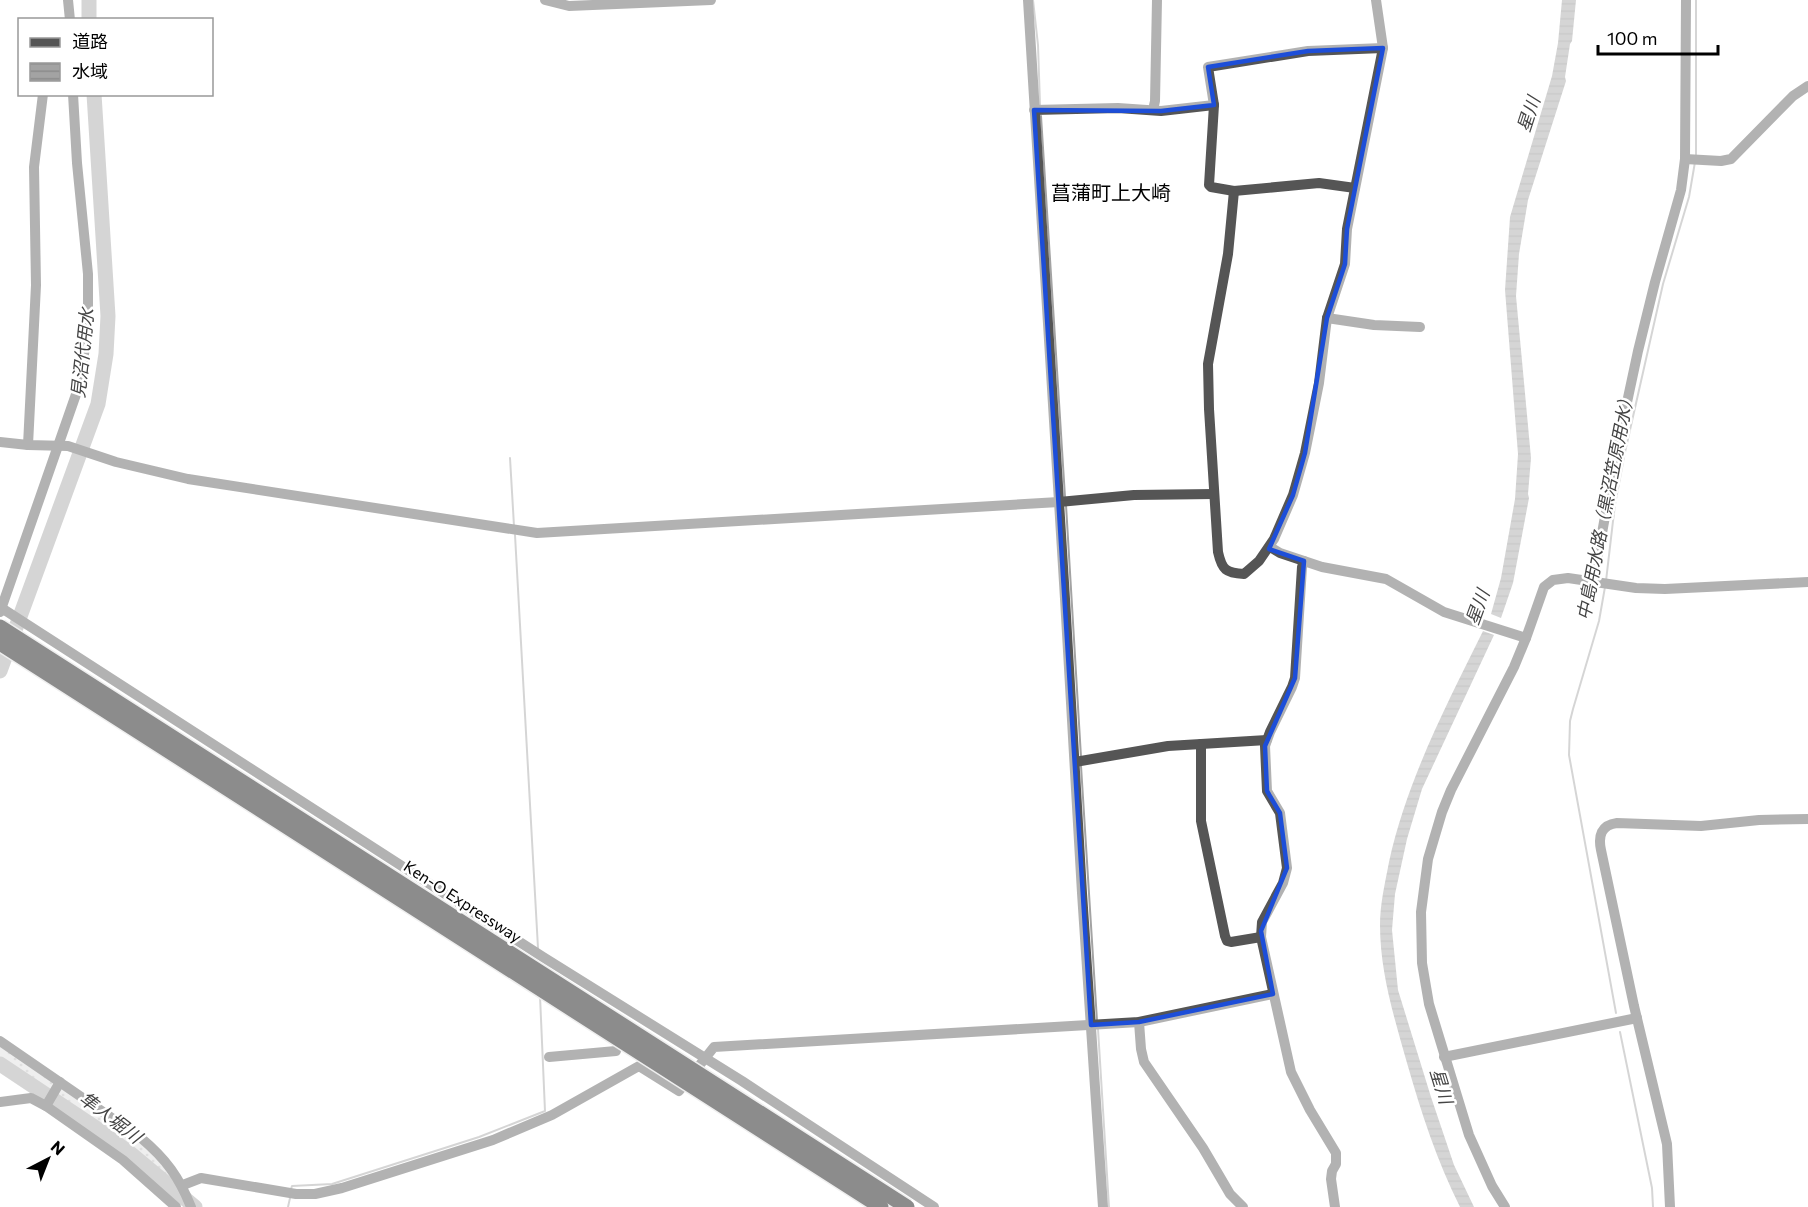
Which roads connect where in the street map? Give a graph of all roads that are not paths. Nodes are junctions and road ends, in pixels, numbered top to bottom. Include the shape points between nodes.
1 (68, 0) edge
2 (545, 0) edge
3 (711, 0) edge
4 (1028, 0) edge
5 (1157, 0) edge
6 (1376, 0) edge
7 (1686, 0) edge
8 (70, 18) edge
9 (1383, 48) junction
10 (1808, 86) edge
11 (44, 96) edge
12 (73, 96) edge
13 (1214, 105) junction
14 (1034, 110) junction
15 (1153, 110) junction
16 (1692, 160) junction
17 (1355, 188) junction
18 (1234, 192) junction
19 (1327, 318) junction
20 (1420, 327) dead end
21 (0, 442) edge
22 (28, 445) junction
23 (63, 445) junction
24 (1214, 494) junction
25 (1059, 502) junction
26 (1270, 546) junction
27 (1304, 561) junction
28 (1808, 582) edge
29 (1601, 583) junction
30 (1, 609) edge
31 (0, 627) edge
32 (1526, 638) junction
33 (0, 643) edge
34 (1267, 741) junction
35 (1201, 744) junction
36 (1075, 762) junction
37 (1808, 819) edge
38 (1261, 937) junction
39 (1274, 994) junction
40 (1637, 1018) junction
41 (1139, 1022) junction
42 (1091, 1025) junction
43 (0, 1041) edge
44 (616, 1051) dead end
45 (549, 1057) dead end
46 (704, 1057) junction
47 (1444, 1057) junction
48 (59, 1083) junction
49 (0, 1102) edge
50 (47, 1105) junction
51 (183, 1185) junction
52 (176, 1207) edge
53 (191, 1207) edge
54 (881, 1207) edge
55 (907, 1207) edge
56 (934, 1207) edge
57 (1103, 1207) edge
58 (1243, 1207) edge
59 (1335, 1207) edge
60 (1504, 1207) edge
61 (1670, 1207) edge

1 - 8 street
2 - 3 street via 569,6
4 - 14 street
5 - 15 street
6 - 9 street
7 - 16 street
9 - 13 street via 1308,51 1208,67
9 - 17 street
10 - 16 street via 1792,96 1731,159
11 - 22 street via 34,167 36,285
12 - 23 street via 88,320 81,380
13 - 15 street
13 - 18 street via 1209,185
14 - 15 street
14 - 25 street
16 - 29 street via 1647,310 1620,435
17 - 18 street via 1319,183
17 - 19 street via 1345,264
18 - 24 street via 1226,265 1208,364
19 - 20 street
19 - 26 street via 1299,478
21 - 22 street
22 - 23 street
23 - 25 street via 188,479 537,534
23 - 30 street
24 - 25 street via 1134,495
24 - 26 street via 1218,552 1224,569 1244,574
25 - 36 street
26 - 27 street
27 - 32 street via 1386,579 1444,612
27 - 34 street via 1295,678
28 - 29 street via 1665,589
29 - 32 street via 1569,578 1548,583
30 - 46 street
31 - 55 highway, Ken-O Expressway, bridge
32 - 47 street via 1451,790 1428,859 1421,912 1422,963
33 - 54 highway, Ken-O Expressway, bridge
34 - 35 street
34 - 38 street via 1267,791 1280,813 1287,868 1284,884 1262,922
35 - 36 street
35 - 38 street via 1201,821 1225,936 1231,942
36 - 42 street
37 - 40 street via 1701,826 1617,823 1602,830 1599,842
38 - 39 street
39 - 41 street
39 - 59 street via 1291,1072 1336,1153 1331,1179
40 - 47 street
40 - 61 street via 1667,1144
41 - 42 street
41 - 58 street via 1144,1062 1230,1194
42 - 46 street via 714,1047
42 - 57 street
43 - 48 street
44 - 45 street
46 - 51 street via 679,1091 639,1066 552,1116 493,1140 342,1188 296,1194 201,1178
46 - 56 street
47 - 60 street via 1469,1135
48 - 50 street
48 - 51 street via 147,1144
49 - 50 street via 31,1098
50 - 52 street via 123,1161
51 - 53 street

